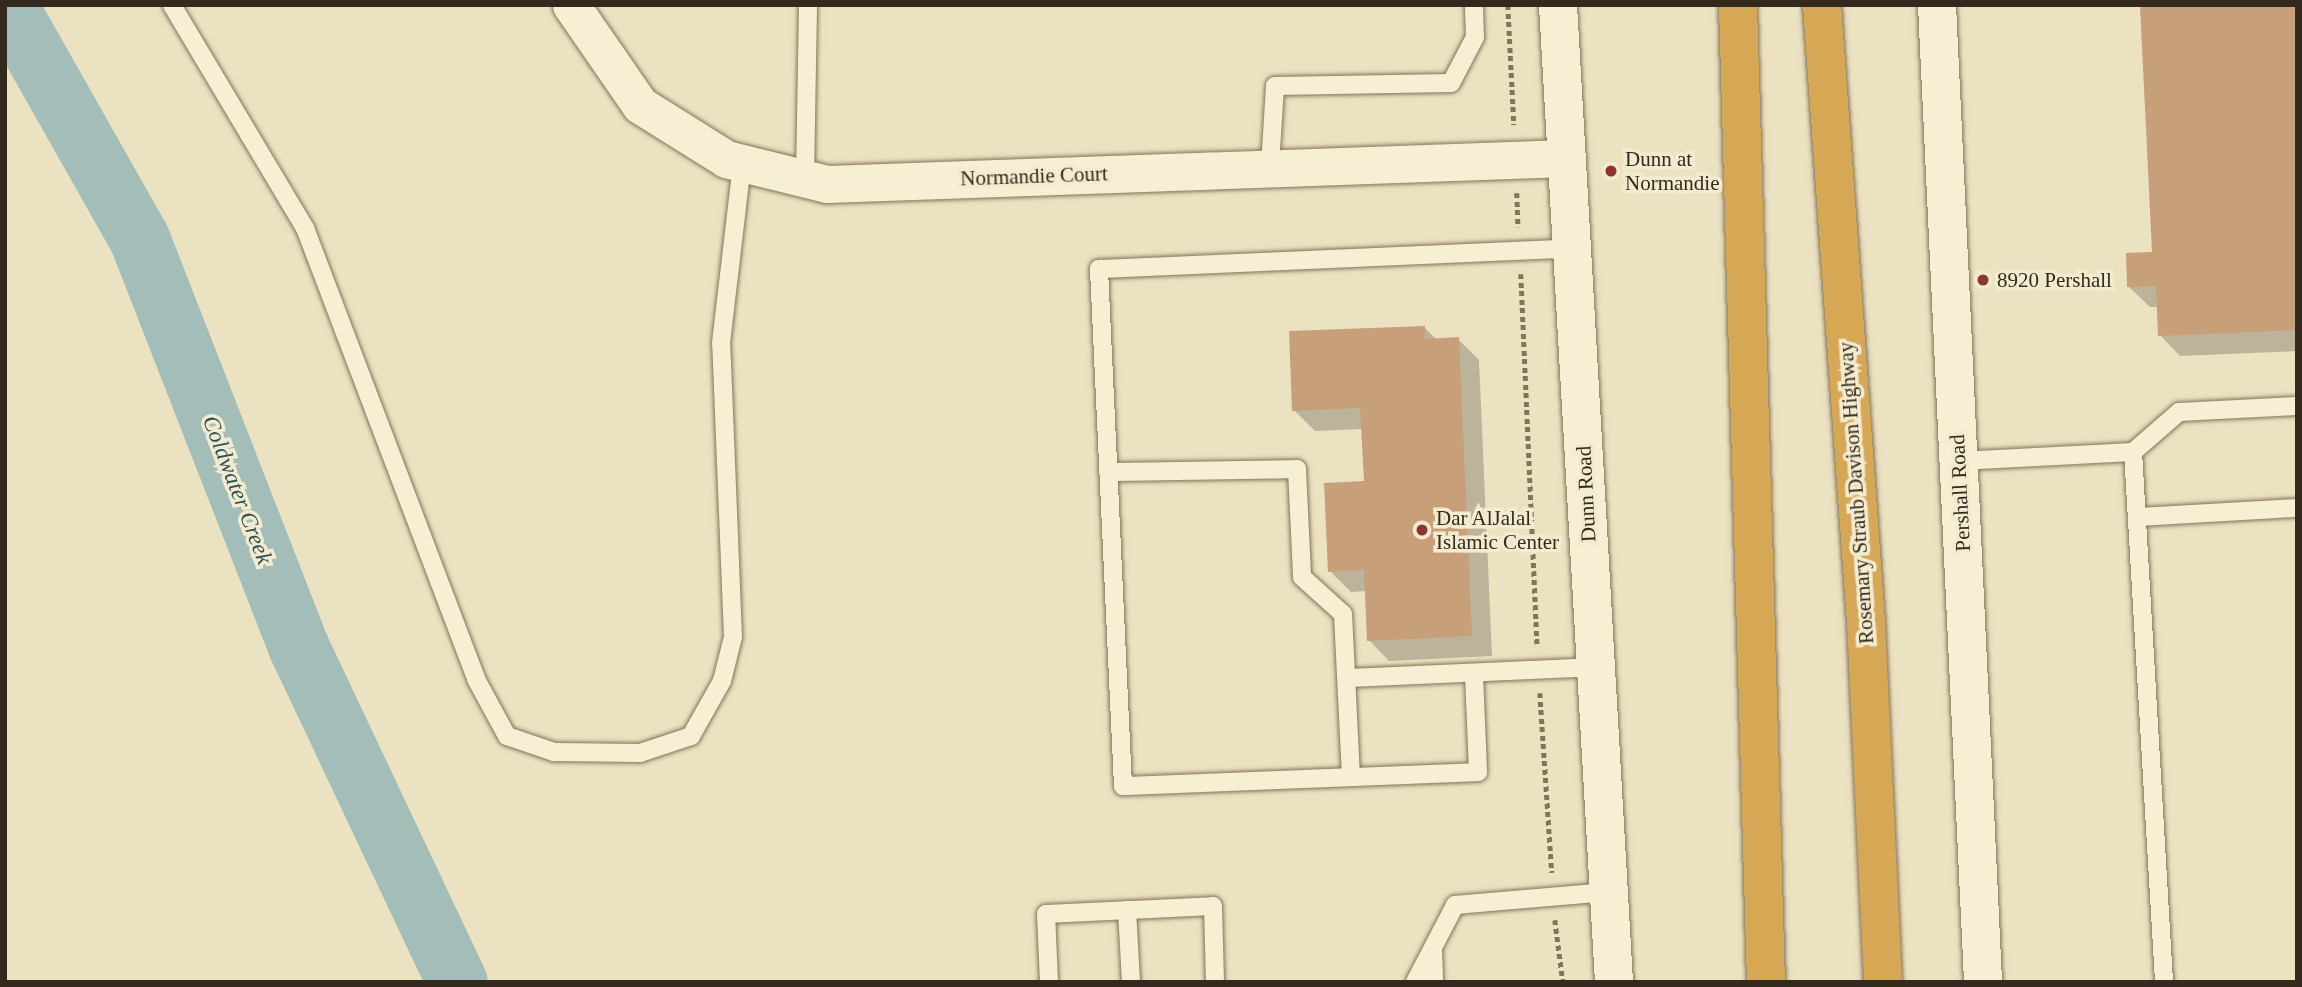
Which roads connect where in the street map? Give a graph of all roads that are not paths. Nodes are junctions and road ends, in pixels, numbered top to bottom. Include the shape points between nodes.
1 (172, 5) edge
2 (571, 5) edge
3 (808, 5) edge
4 (1474, 5) edge
5 (1558, 5) edge
6 (1822, 5) edge
7 (1937, 5) edge
8 (1738, 6) edge
9 (1567, 158) junction
10 (742, 164) junction
11 (1270, 166) junction
12 (805, 178) junction
13 (1573, 248) junction
14 (2297, 406) edge
15 (2133, 452) junction
16 (1959, 461) junction
17 (1108, 472) junction
18 (2297, 508) edge
19 (2138, 517) junction
20 (1595, 667) junction
21 (1474, 675) junction
22 (1347, 678) junction
23 (1351, 777) junction
24 (1607, 892) junction
25 (1128, 910) junction
26 (1433, 948) junction
27 (1049, 982) edge
28 (1131, 982) edge
29 (1215, 982) edge
30 (1415, 982) edge
31 (1434, 982) edge
32 (1614, 982) edge
33 (1766, 982) edge
34 (1883, 982) edge
35 (1983, 982) edge
36 (2164, 982) edge

1 - 10 lane via 305,228 476,679 507,736 554,751 640,753 691,736 722,681 733,638 722,343
2 - 10 street, Normandie Court via 640,105 726,159
3 - 12 lane
4 - 11 lane via 1475,37 1451,83 1275,86
5 - 9 street, Dunn Road
6 - 34 highway, Rosemary Straub Davison Highway via 1866,622
7 - 16 street, Pershall Road
8 - 33 highway
9 - 11 street, Normandie Court
9 - 13 street, Dunn Road
10 - 12 street, Normandie Court
11 - 12 street, Normandie Court via 827,184
13 - 17 lane via 1099,269
13 - 20 street, Dunn Road
14 - 15 lane via 2179,412
15 - 16 lane
15 - 19 lane
16 - 35 street, Pershall Road
17 - 22 lane via 1297,469 1302,577 1343,614
17 - 23 lane via 1123,786
18 - 19 lane
19 - 36 lane
20 - 21 lane
20 - 24 street, Dunn Road
21 - 22 lane
21 - 23 lane via 1478,772
22 - 23 lane
24 - 26 lane via 1455,905
24 - 32 street, Dunn Road
25 - 27 lane via 1046,914
25 - 28 lane
25 - 29 lane via 1213,906
26 - 30 lane
26 - 31 lane

